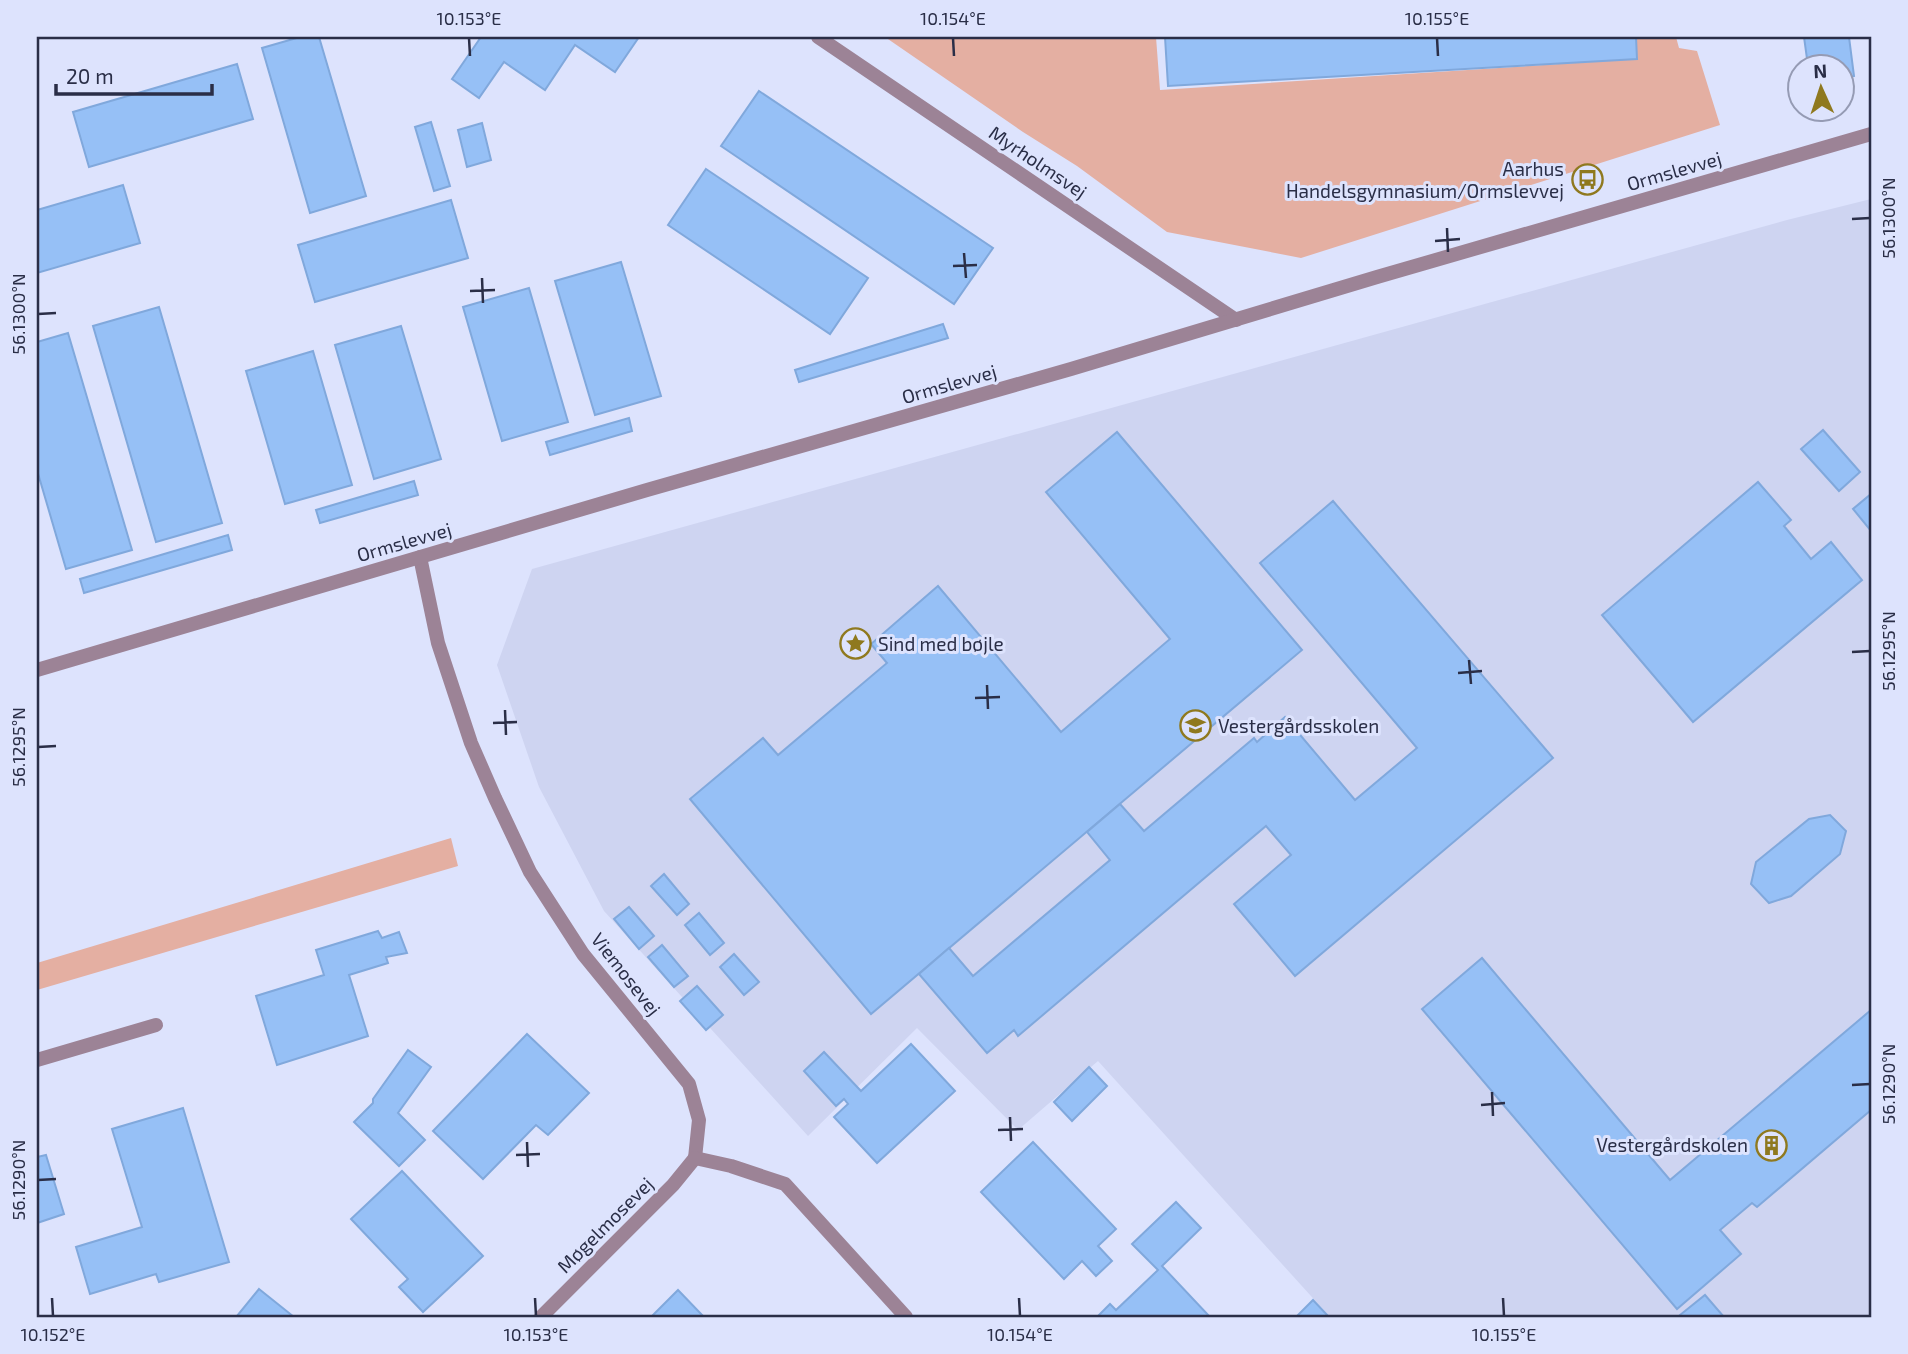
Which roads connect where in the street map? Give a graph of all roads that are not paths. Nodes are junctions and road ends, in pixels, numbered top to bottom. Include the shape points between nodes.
1 (818, 37) edge
2 (1871, 134) edge
3 (1236, 320) junction
4 (420, 557) junction
5 (37, 670) edge
6 (156, 1025) dead end
7 (37, 1060) edge
8 (695, 1158) junction
9 (541, 1317) edge
10 (906, 1317) edge

1 - 3 street, Myrholmsvej
2 - 3 street, Ormslevvej
3 - 4 street, Ormslevvej
4 - 5 street, Ormslevvej
4 - 8 street, Viemosevej via 438,643 471,743 495,797 530,872 583,954 689,1084 699,1120
6 - 7 street
8 - 9 street, Møgelmosevej
8 - 10 street via 785,1184

